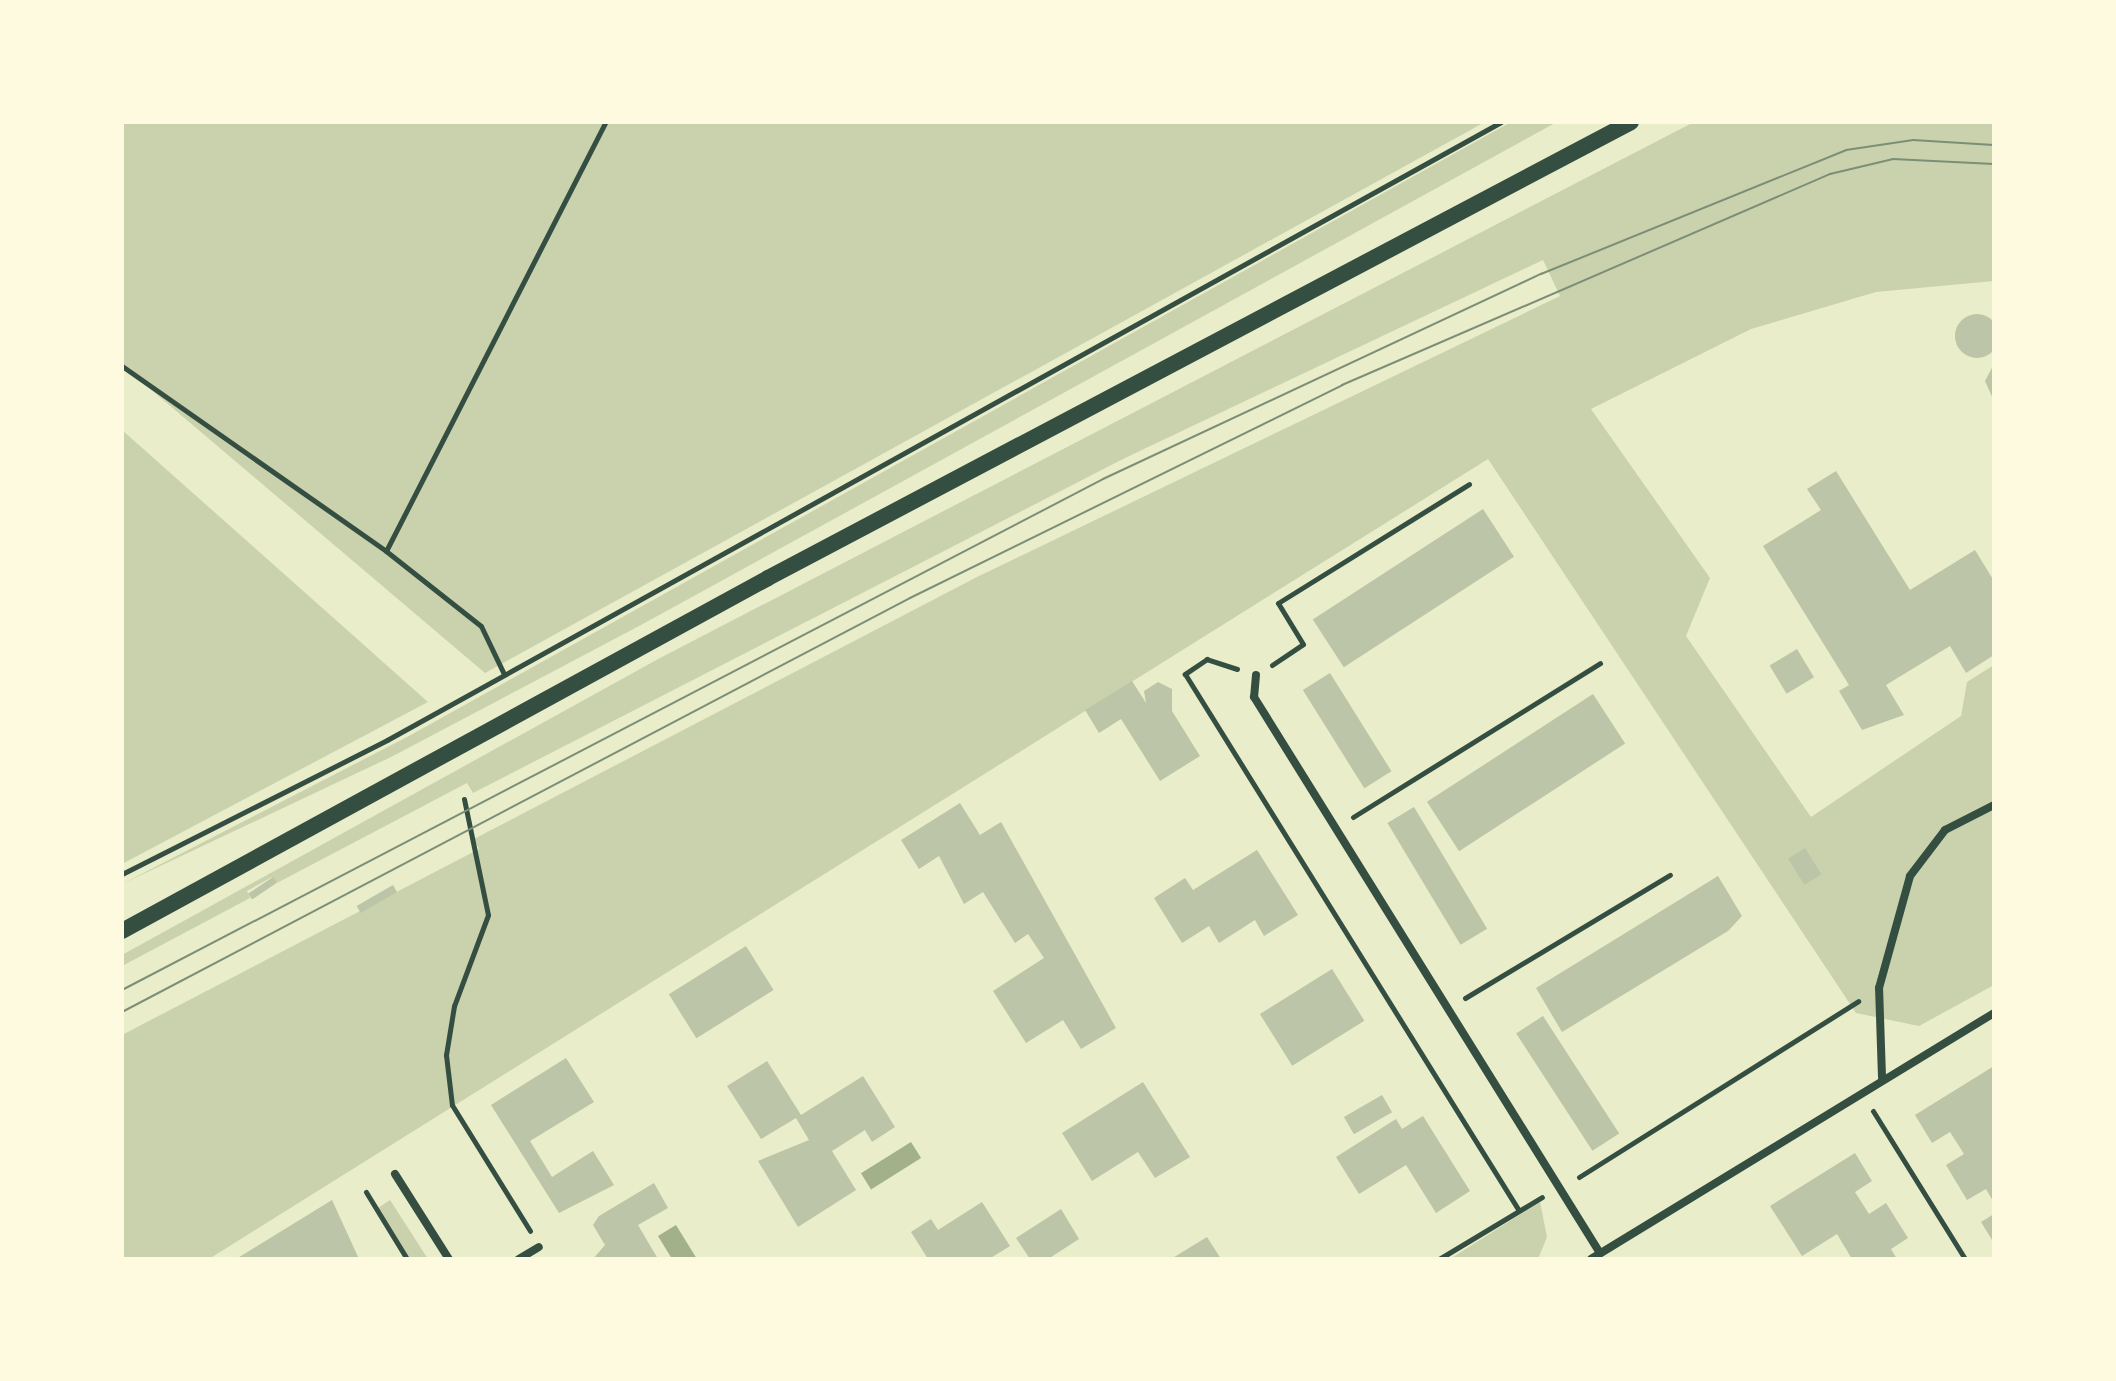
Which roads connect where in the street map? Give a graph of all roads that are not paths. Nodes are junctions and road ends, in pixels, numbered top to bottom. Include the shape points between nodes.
1 (1631, 122) edge
2 (1256, 675) road end
3 (1994, 805) edge
4 (122, 931) edge
5 (1994, 1013) edge
6 (1882, 1077) junction
7 (395, 1174) dead end
8 (539, 1247) road end
9 (1600, 1253) junction
10 (449, 1259) edge
11 (519, 1259) edge
12 (1591, 1259) edge

1 - 4 main road via 755,585
2 - 9 street via 1254,697
3 - 6 street via 1945,830 1910,876 1879,988
5 - 6 street
6 - 9 street
7 - 10 street
8 - 11 street
9 - 12 street

